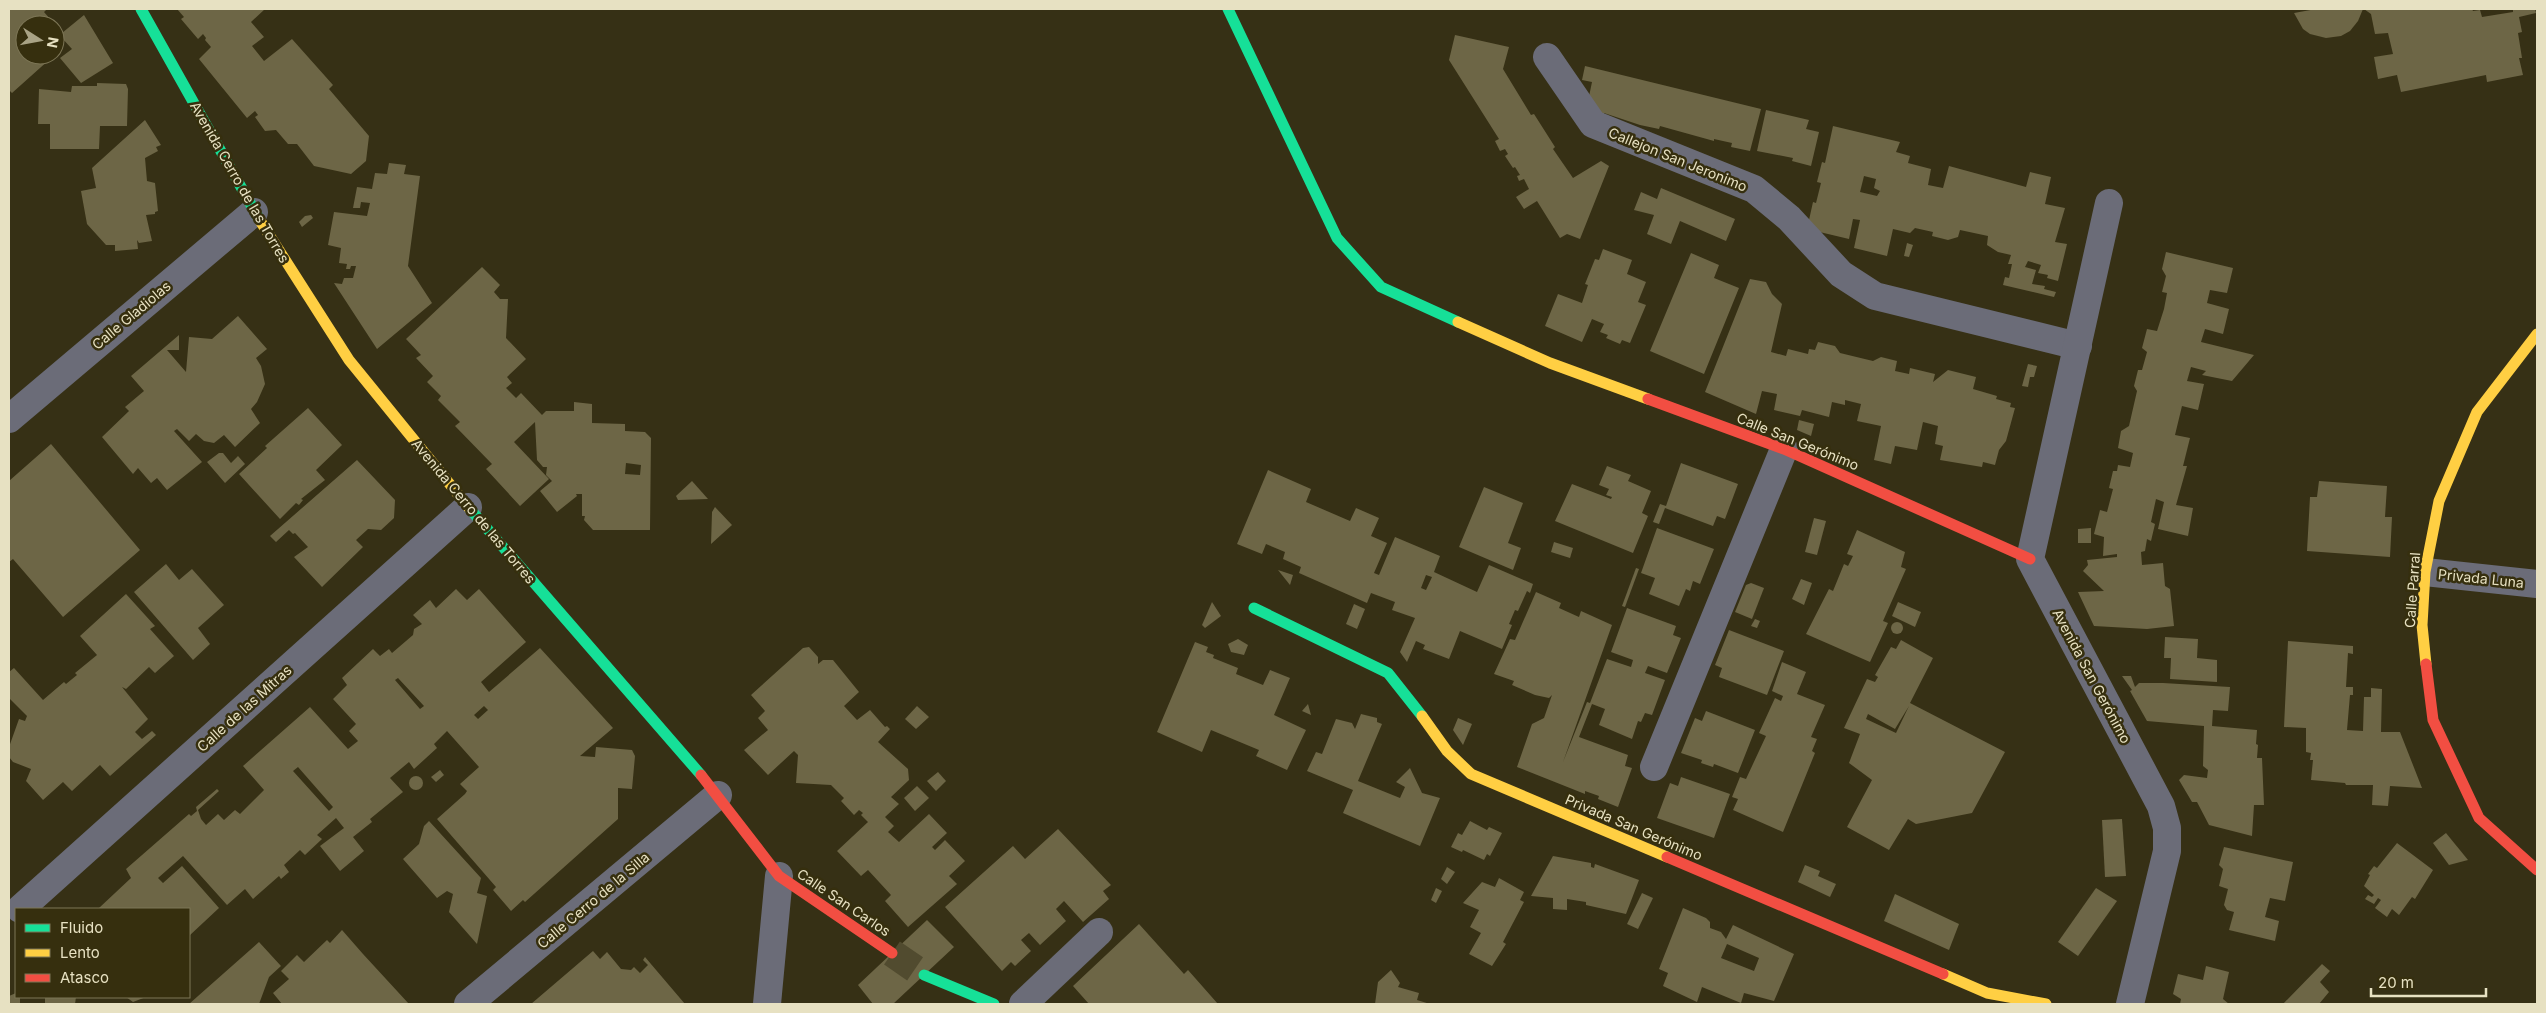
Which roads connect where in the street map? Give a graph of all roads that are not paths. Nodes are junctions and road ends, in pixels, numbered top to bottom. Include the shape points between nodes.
1 (141, 9) edge
2 (1228, 9) edge
3 (1547, 58) dead end
4 (2109, 203) dead end
5 (254, 212) junction
6 (2537, 334) edge
7 (2078, 346) junction
8 (9, 419) edge
9 (1784, 449) junction
10 (468, 507) junction
11 (2030, 559) junction
12 (2425, 572) junction
13 (2537, 584) edge
14 (1254, 608) dead end
15 (1654, 767) dead end
16 (718, 795) junction
17 (2537, 870) edge
18 (779, 876) junction
19 (21, 908) edge
20 (1099, 932) dead end
21 (892, 953) tunnel mouth
22 (924, 975) tunnel mouth
23 (468, 1004) edge
24 (767, 1004) edge
25 (994, 1004) edge
26 (1023, 1004) edge
27 (2046, 1004) edge
28 (2130, 1004) edge

1 - 5 street, Avenida Cerro de las Torres
2 - 9 street, Calle San Gerónimo via 1337,238 1381,286 1550,363
3 - 7 street, Callejon San Jeronimo via 1594,124 1754,189 1789,218 1841,274 1875,296
4 - 7 street
5 - 8 street, Calle Gladiolas
5 - 10 street, Avenida Cerro de las Torres via 349,360
6 - 12 street, Calle Parral via 2477,412 2438,501
7 - 11 street
9 - 11 street, Calle San Gerónimo
9 - 15 street
10 - 16 street, Avenida Cerro de las Torres
10 - 19 street, Calle de las Mitras
11 - 28 street, Avenida San Gerónimo via 2161,806 2167,828 2166,851
12 - 13 street, Privada Luna
12 - 17 street, Calle Parral via 2422,625 2433,720 2479,818
14 - 27 street, Privada San Gerónimo via 1388,673 1447,751 1471,774 1987,993
16 - 18 street, Avenida Cerro de las Torres
16 - 23 street, Calle Cerro de la Silla
18 - 21 street, Calle San Carlos
18 - 24 street
20 - 26 street
22 - 25 street

